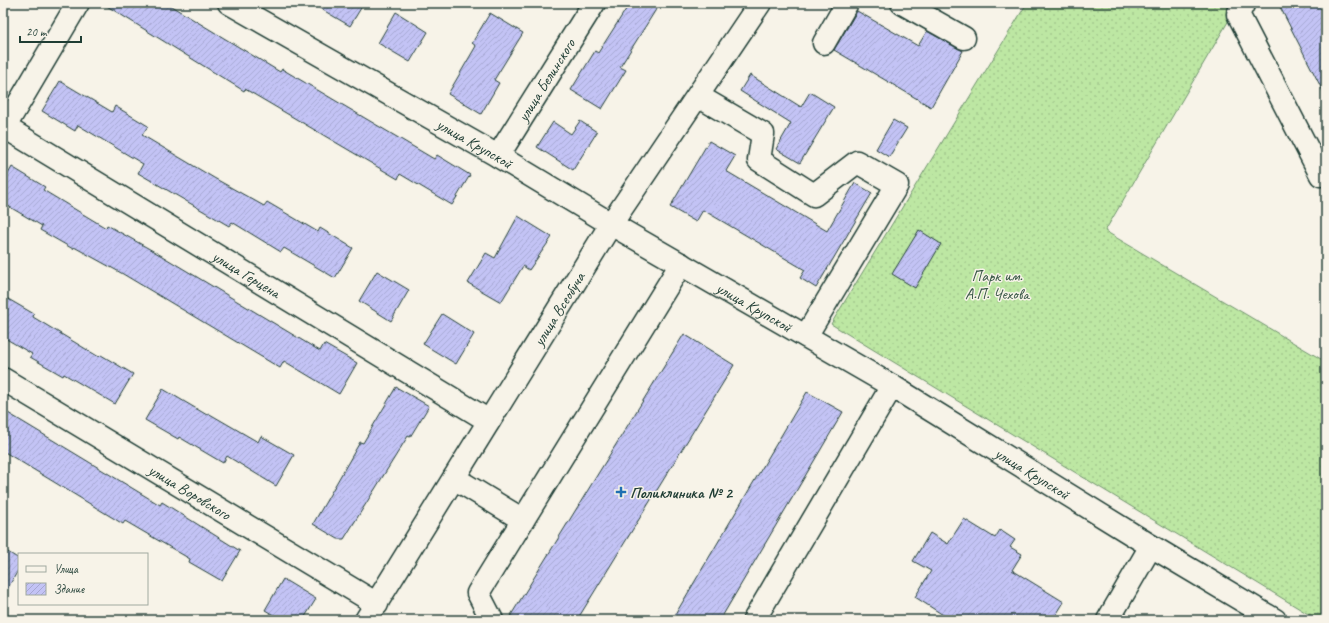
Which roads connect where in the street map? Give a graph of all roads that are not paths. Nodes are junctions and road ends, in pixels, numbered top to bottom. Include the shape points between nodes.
1 (78, 3) edge
2 (229, 3) edge
3 (594, 3) edge
4 (760, 3) edge
5 (847, 3) edge
6 (902, 3) edge
7 (1244, 3) edge
8 (964, 38) dead end
9 (824, 43) dead end
10 (698, 96) junction
11 (4, 128) edge
12 (498, 156) junction
13 (1321, 175) dead end
14 (611, 224) junction
15 (681, 264) junction
16 (806, 336) junction
17 (3, 379) edge
18 (892, 386) junction
19 (489, 421) junction
20 (454, 478) junction
21 (523, 520) junction
22 (1151, 546) junction
23 (371, 612) edge
24 (492, 620) edge
25 (754, 620) edge
26 (1108, 620) edge
27 (1275, 620) edge

1 - 11 street
2 - 12 street, улица Крупской
3 - 12 street, улица Белинского
4 - 10 street, улица Всеобуча
5 - 9 street
6 - 8 street
7 - 13 street via 1238,14
10 - 14 street, улица Всеобуча
10 - 16 street via 763,134 759,160 814,195 857,162 897,185
11 - 19 street, улица Герцена
12 - 14 street, улица Крупской
14 - 15 street, улица Крупской
14 - 19 street, улица Всеобуча
15 - 16 street, улица Крупской
15 - 21 street
16 - 18 street, улица Крупской
17 - 23 street, улица Воровского
18 - 22 street, улица Крупской
18 - 25 street
19 - 20 street, улица Всеобуча
20 - 21 street
20 - 23 street, улица Всеобуча
21 - 24 street via 478,593
22 - 26 street
22 - 27 street, улица Крупской

